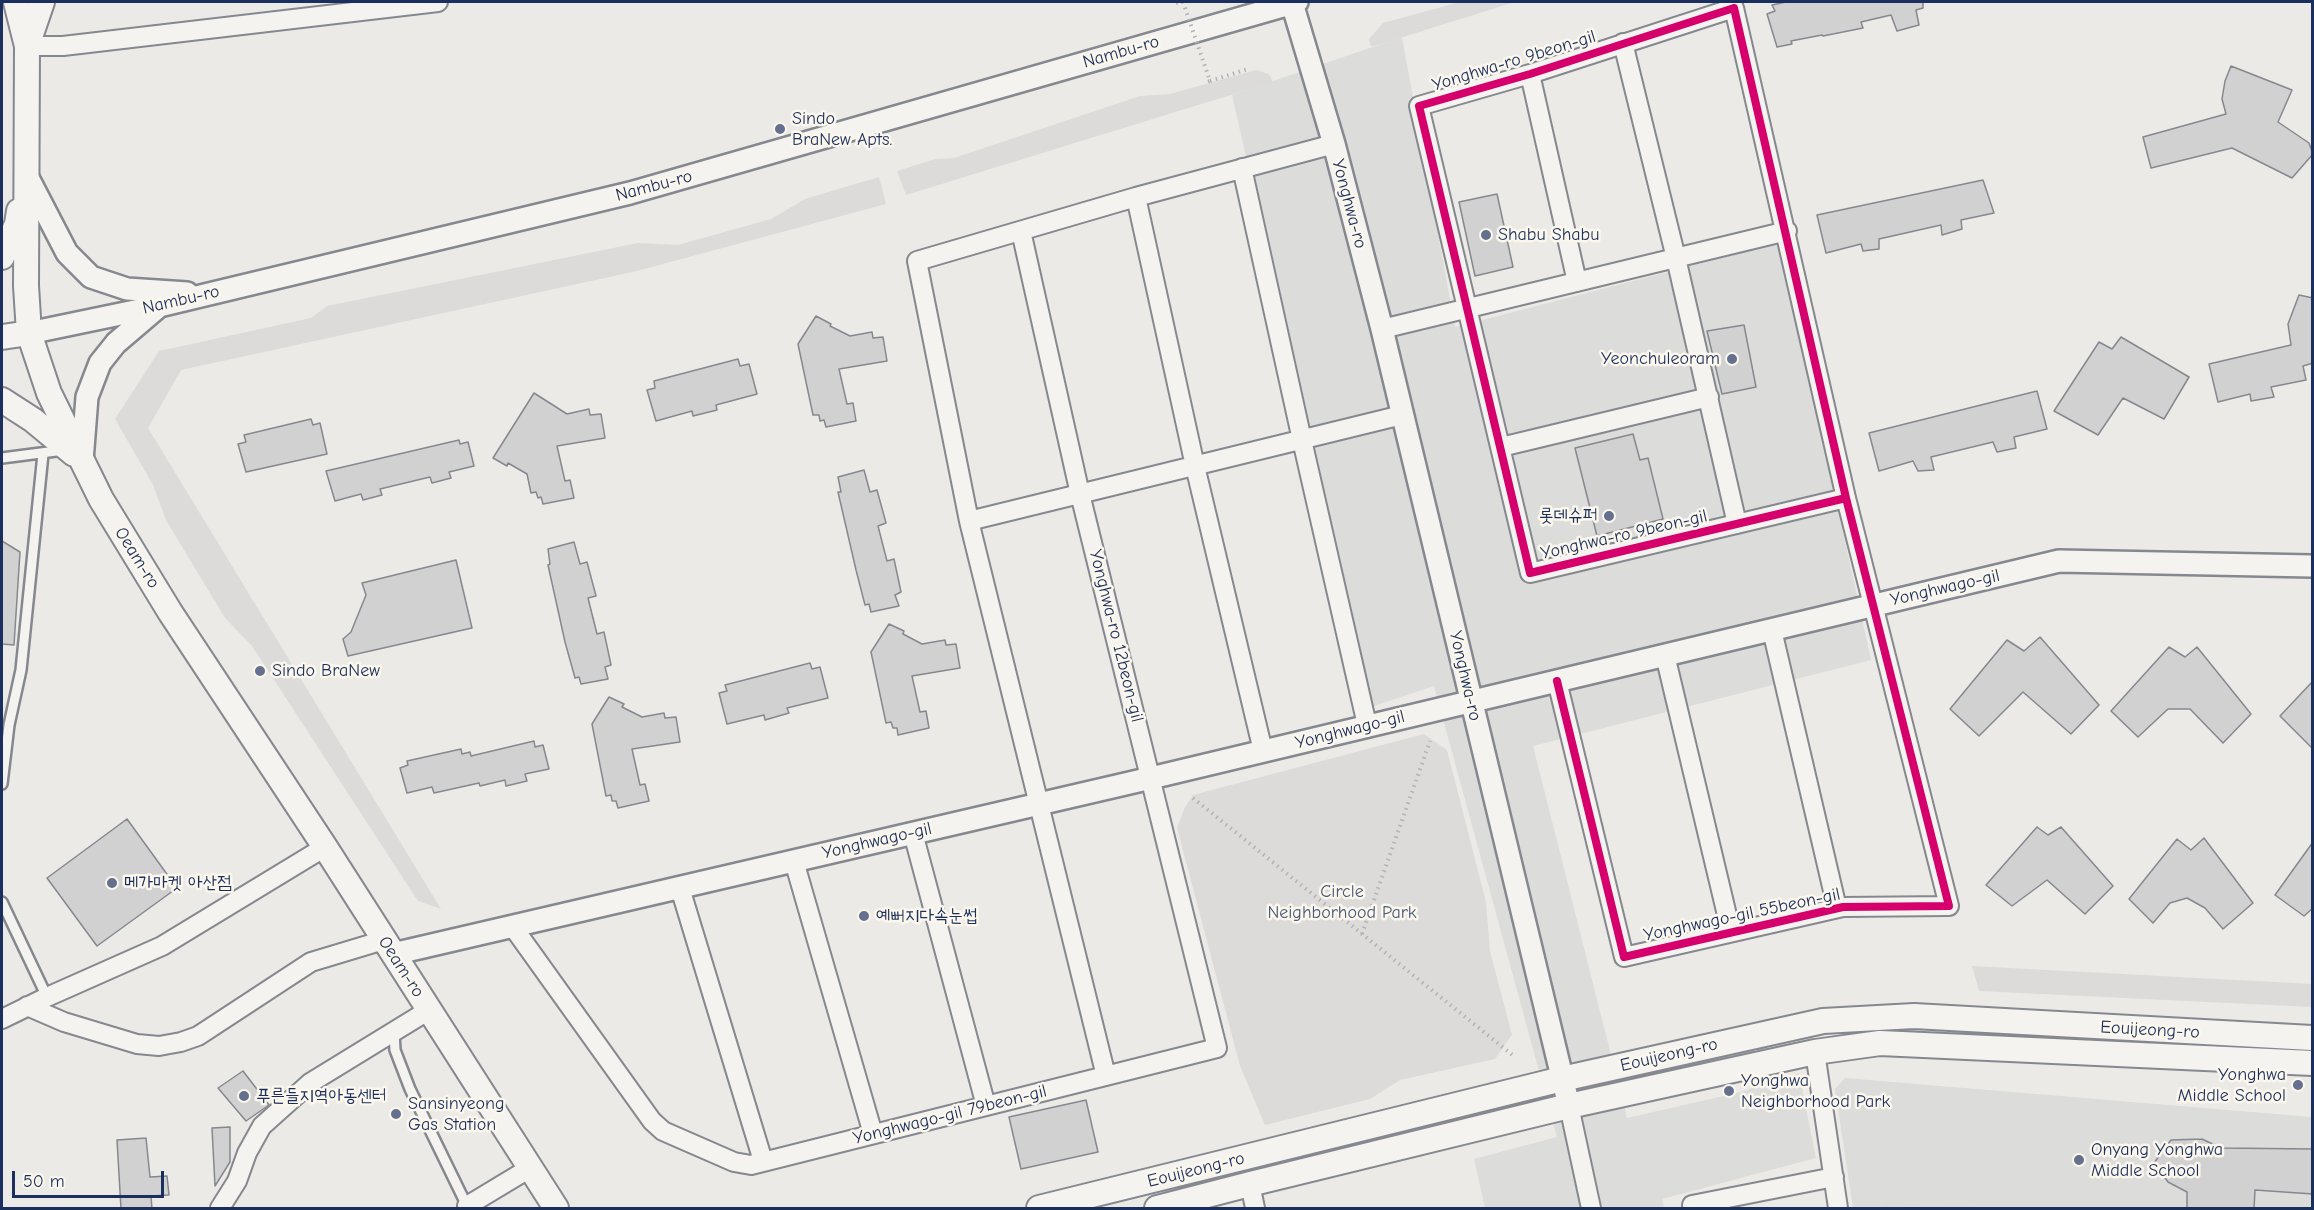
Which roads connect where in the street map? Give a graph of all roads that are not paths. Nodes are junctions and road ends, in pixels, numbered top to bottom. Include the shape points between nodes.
1 (16, 2) edge
2 (42, 2) edge
3 (438, 2) edge
4 (1293, 2) edge
5 (1623, 43) junction
6 (27, 46) junction
7 (1530, 74) junction
8 (1334, 144) junction
9 (1242, 168) junction
10 (26, 173) junction
11 (1136, 198) junction
12 (1022, 231) junction
13 (1787, 231) junction
14 (2, 257) edge
15 (1676, 258) junction
16 (1577, 282) junction
17 (208, 294) junction
18 (159, 306) junction
19 (1468, 309) junction
20 (1382, 329) junction
21 (29, 333) junction
22 (2, 337) edge
23 (1709, 397) junction
24 (2, 400) edge
25 (1402, 415) junction
26 (1302, 440) junction
27 (1501, 447) junction
28 (44, 454) junction
29 (76, 455) junction
30 (2, 459) edge
31 (1195, 466) junction
32 (1080, 494) junction
33 (1846, 498) junction
34 (969, 521) junction
35 (1737, 524) junction
36 (2313, 566) edge
37 (1875, 605) junction
38 (1773, 630) junction
39 (1665, 655) junction
40 (1557, 681) junction
41 (1470, 701) junction
42 (1367, 725) junction
43 (1263, 750) junction
44 (1151, 778) junction
45 (2, 784) edge
46 (1037, 803) junction
47 (913, 832) junction
48 (325, 847) junction
49 (794, 861) junction
50 (680, 888) junction
51 (2, 902) edge
52 (1837, 908) junction
53 (513, 927) junction
54 (1731, 932) junction
55 (388, 947) junction
56 (47, 997) junction
57 (27, 1006) junction
58 (429, 1010) junction
59 (2, 1019) edge
60 (393, 1032) junction
61 (2313, 1038) edge
62 (1815, 1052) junction
63 (2313, 1063) edge
64 (1106, 1076) junction
65 (1562, 1079) junction
66 (986, 1106) junction
67 (1569, 1106) junction
68 (873, 1134) junction
69 (764, 1161) junction
70 (530, 1168) junction
71 (1834, 1177) junction
72 (1250, 1184) junction
73 (553, 1205) edge
74 (467, 1208) edge
75 (220, 1209) edge
76 (1039, 1209) edge
77 (1156, 1209) edge
78 (1255, 1209) edge
79 (1591, 1209) edge
80 (1693, 1209) edge
81 (1838, 1209) edge

1 - 6 main road, Oeam-ro
2 - 6 main road, Oeam-ro
3 - 6 street via 63,46
4 - 8 street, Yonghwa-ro
4 - 17 street, Nambu-ro via 630,193
5 - 7 street, Yonghwa-ro 9beon-gil
5 - 13 street, Yonghwa-ro 9beon-gil via 1734,8
5 - 15 street, Yonghwa-ro 9beon-gil
6 - 10 main road, Oeam-ro
7 - 16 street, Yonghwa-ro 9beon-gil
7 - 19 street, Yonghwa-ro 9beon-gil via 1419,106
8 - 9 street, Yonghwa-ro
8 - 20 street, Yonghwa-ro
9 - 11 street, Yonghwa-ro
9 - 26 street
10 - 14 main road via 17,224
10 - 17 street via 68,253 90,277 127,289
10 - 21 main road, Oeam-ro
11 - 12 street, Yonghwa-ro
11 - 31 street
12 - 32 street, Yonghwa-ro 12beon-gil
12 - 34 street, Yonghwa-ro via 917,261
13 - 15 street
13 - 33 street, Yonghwa-ro 9beon-gil
15 - 16 street
15 - 23 street, Yonghwa-ro 9beon-gil
16 - 19 street
17 - 18 street, Nambu-ro
18 - 21 street, Nambu-ro
18 - 29 street via 116,343 100,363 87,397
19 - 20 street
19 - 27 street, Yonghwa-ro 9beon-gil
20 - 25 street, Yonghwa-ro
21 - 22 main road, Nambu-ro
21 - 29 main road, Oeam-ro
23 - 27 street
23 - 35 street, Yonghwa-ro 9beon-gil
24 - 29 main road
25 - 26 street
25 - 41 street, Yonghwa-ro
26 - 31 street
26 - 42 street
27 - 35 street, Yonghwa-ro 9beon-gil via 1530,573
28 - 29 lane
28 - 30 lane
28 - 45 lane via 21,669
29 - 48 main road, Oeam-ro via 170,612
31 - 32 street
31 - 43 street
32 - 34 street
32 - 44 street, Yonghwa-ro 12beon-gil
33 - 35 street, Yonghwa-ro 9beon-gil
33 - 37 street, Yonghwa-ro 9beon-gil
34 - 46 street
36 - 37 street, Yonghwago-gil via 2059,561
37 - 38 street, Yonghwago-gil
37 - 52 street, Yonghwago-gil 55beon-gil via 1949,906
38 - 39 street, Yonghwago-gil
38 - 52 street
39 - 40 street, Yonghwago-gil
39 - 54 street
40 - 41 street, Yonghwago-gil
40 - 54 street, Yonghwago-gil 55beon-gil via 1624,957
41 - 42 street, Yonghwago-gil
41 - 65 street, Yonghwa-ro
42 - 43 street, Yonghwago-gil
43 - 44 street, Yonghwago-gil
44 - 46 street, Yonghwago-gil
44 - 64 street, Yonghwago-gil 79beon-gil via 1217,1048
46 - 47 street, Yonghwago-gil
46 - 64 street
47 - 49 street, Yonghwago-gil
47 - 66 street
48 - 55 main road, Oeam-ro
48 - 56 street via 162,946
49 - 50 street, Yonghwago-gil
49 - 68 street
50 - 53 street, Yonghwago-gil
50 - 69 street
51 - 56 lane
52 - 54 street, Yonghwago-gil 55beon-gil
53 - 55 street, Yonghwago-gil
53 - 69 street, Yonghwago-gil 79beon-gil via 652,1121 663,1131 734,1162 751,1165
55 - 57 street via 311,962 198,1036 159,1046 138,1044 64,1022
55 - 58 main road, Oeam-ro
56 - 57 street
57 - 59 street
58 - 60 street, Oeam-ro
58 - 70 main road, Oeam-ro
60 - 74 lane via 395,1050 410,1089
60 - 75 street, Oeam-ro via 310,1083 262,1126
61 - 65 main road, Eouijeong-ro via 1914,1016 1823,1021
62 - 63 main road, Eouijeong-ro via 1880,1043
62 - 67 main road, Eouijeong-ro
62 - 71 street
64 - 66 street, Yonghwago-gil 79beon-gil
65 - 67 street, Yonghwa-ro
65 - 76 main road, Eouijeong-ro
66 - 68 street, Yonghwago-gil 79beon-gil
67 - 72 main road, Eouijeong-ro
67 - 79 street, Yonghwa-ro
68 - 69 street, Yonghwago-gil 79beon-gil
70 - 73 main road, Oeam-ro
70 - 74 street
71 - 80 street via 1692,1205
71 - 81 street
72 - 77 main road, Eouijeong-ro
72 - 78 street

